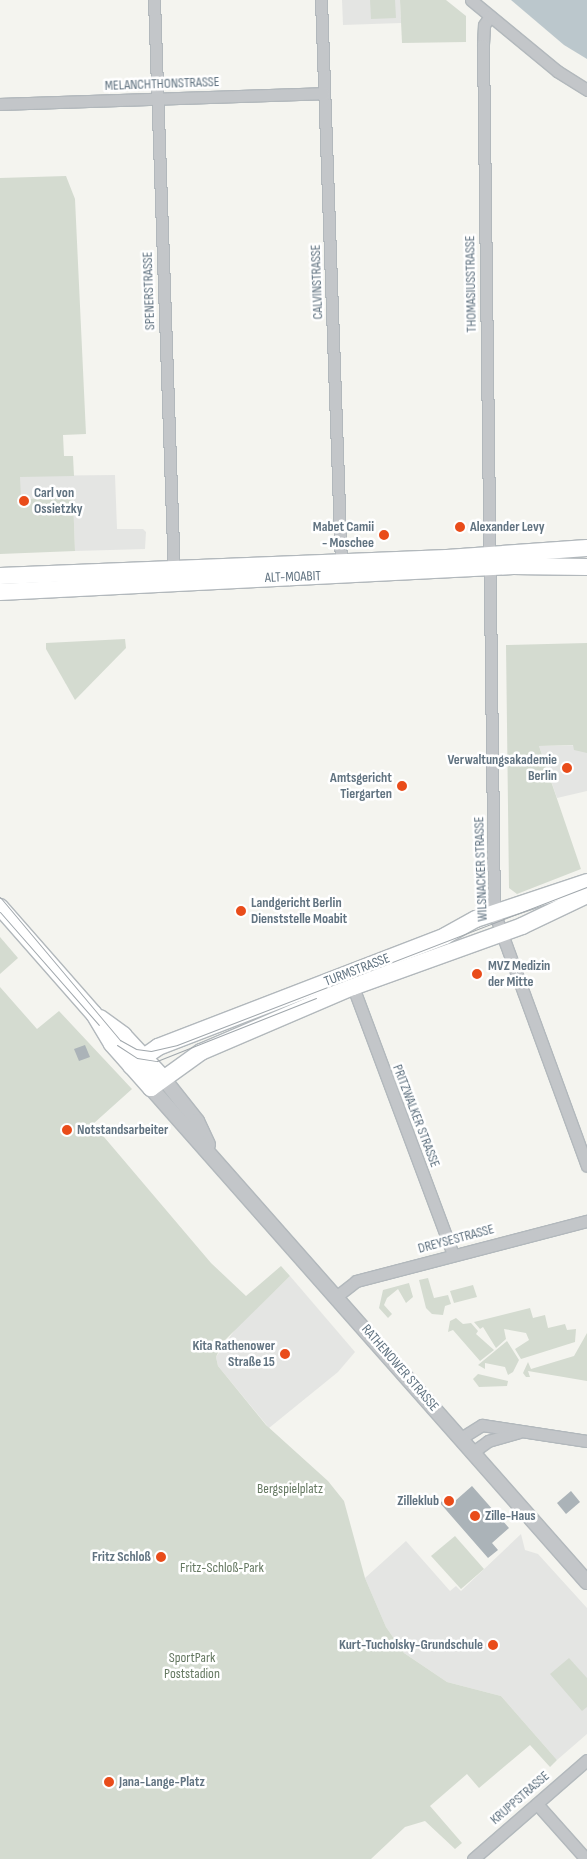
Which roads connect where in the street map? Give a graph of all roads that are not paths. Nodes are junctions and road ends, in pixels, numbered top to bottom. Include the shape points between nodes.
1 (154, 0) edge
2 (321, 0) edge
3 (471, 0) edge
4 (490, 16) junction
5 (587, 90) edge
6 (324, 93) junction
7 (157, 99) junction
8 (0, 104) edge
9 (587, 548) edge
10 (490, 561) junction
11 (341, 563) junction
12 (587, 567) edge
13 (174, 575) junction
14 (0, 576) edge
15 (0, 592) edge
16 (587, 882) edge
17 (587, 895) edge
18 (0, 908) edge
19 (494, 912) junction
20 (500, 935) junction
21 (353, 987) junction
22 (137, 1061) junction
23 (157, 1083) junction
24 (587, 1166) edge
25 (587, 1221) edge
26 (453, 1255) junction
27 (337, 1296) junction
28 (526, 1430) junction
29 (461, 1438) junction
30 (587, 1441) edge
31 (473, 1452) junction
32 (587, 1582) edge
33 (587, 1760) edge
34 (537, 1804) junction
35 (473, 1859) edge
36 (586, 1859) edge

1 - 7 street, SPENERSTRASSE
2 - 6 street, CALVINSTRASSE
3 - 4 street
4 - 5 street via 557,71
4 - 10 street, THOMASIUSSTRASSE via 483,32
6 - 7 street, MELANCHTHONSTRASSE
6 - 11 street, CALVINSTRASSE
7 - 8 street, MELANCHTHONSTRASSE
7 - 13 street, SPENERSTRASSE
9 - 10 main road, ALT-MOABIT
10 - 11 main road, ALT-MOABIT
10 - 12 main road, ALT-MOABIT
10 - 13 main road, ALT-MOABIT
10 - 19 street, WILSNACKER STRASSE
11 - 13 main road, ALT-MOABIT
13 - 14 main road, ALT-MOABIT
13 - 15 main road, ALT-MOABIT
16 - 19 main road, TURMSTRASSE
17 - 20 main road, TURMSTRASSE
18 - 22 main road, RATHENOWER STRASSE via 94,1014 123,1035
19 - 20 street, WILSNACKER STRASSE
19 - 22 main road, TURMSTRASSE via 445,936 158,1047
20 - 21 main road, TURMSTRASSE
20 - 24 street, WILSNACKER STRASSE
21 - 23 main road, TURMSTRASSE via 201,1052
21 - 26 street, PRITZWALKER STRASSE
22 - 23 main road, RATHENOWER STRASSE
23 - 27 street, RATHENOWER STRASSE via 197,1121 213,1155
25 - 26 street, DREYSESTRASSE
26 - 27 street, DREYSESTRASSE via 356,1281
27 - 29 street, RATHENOWER STRASSE
28 - 29 street via 482,1425
28 - 30 street
28 - 31 street via 488,1442
29 - 31 street, RATHENOWER STRASSE
31 - 32 street, RATHENOWER STRASSE
33 - 34 street, KRUPPSTRASSE
34 - 35 street, KRUPPSTRASSE
34 - 36 street

